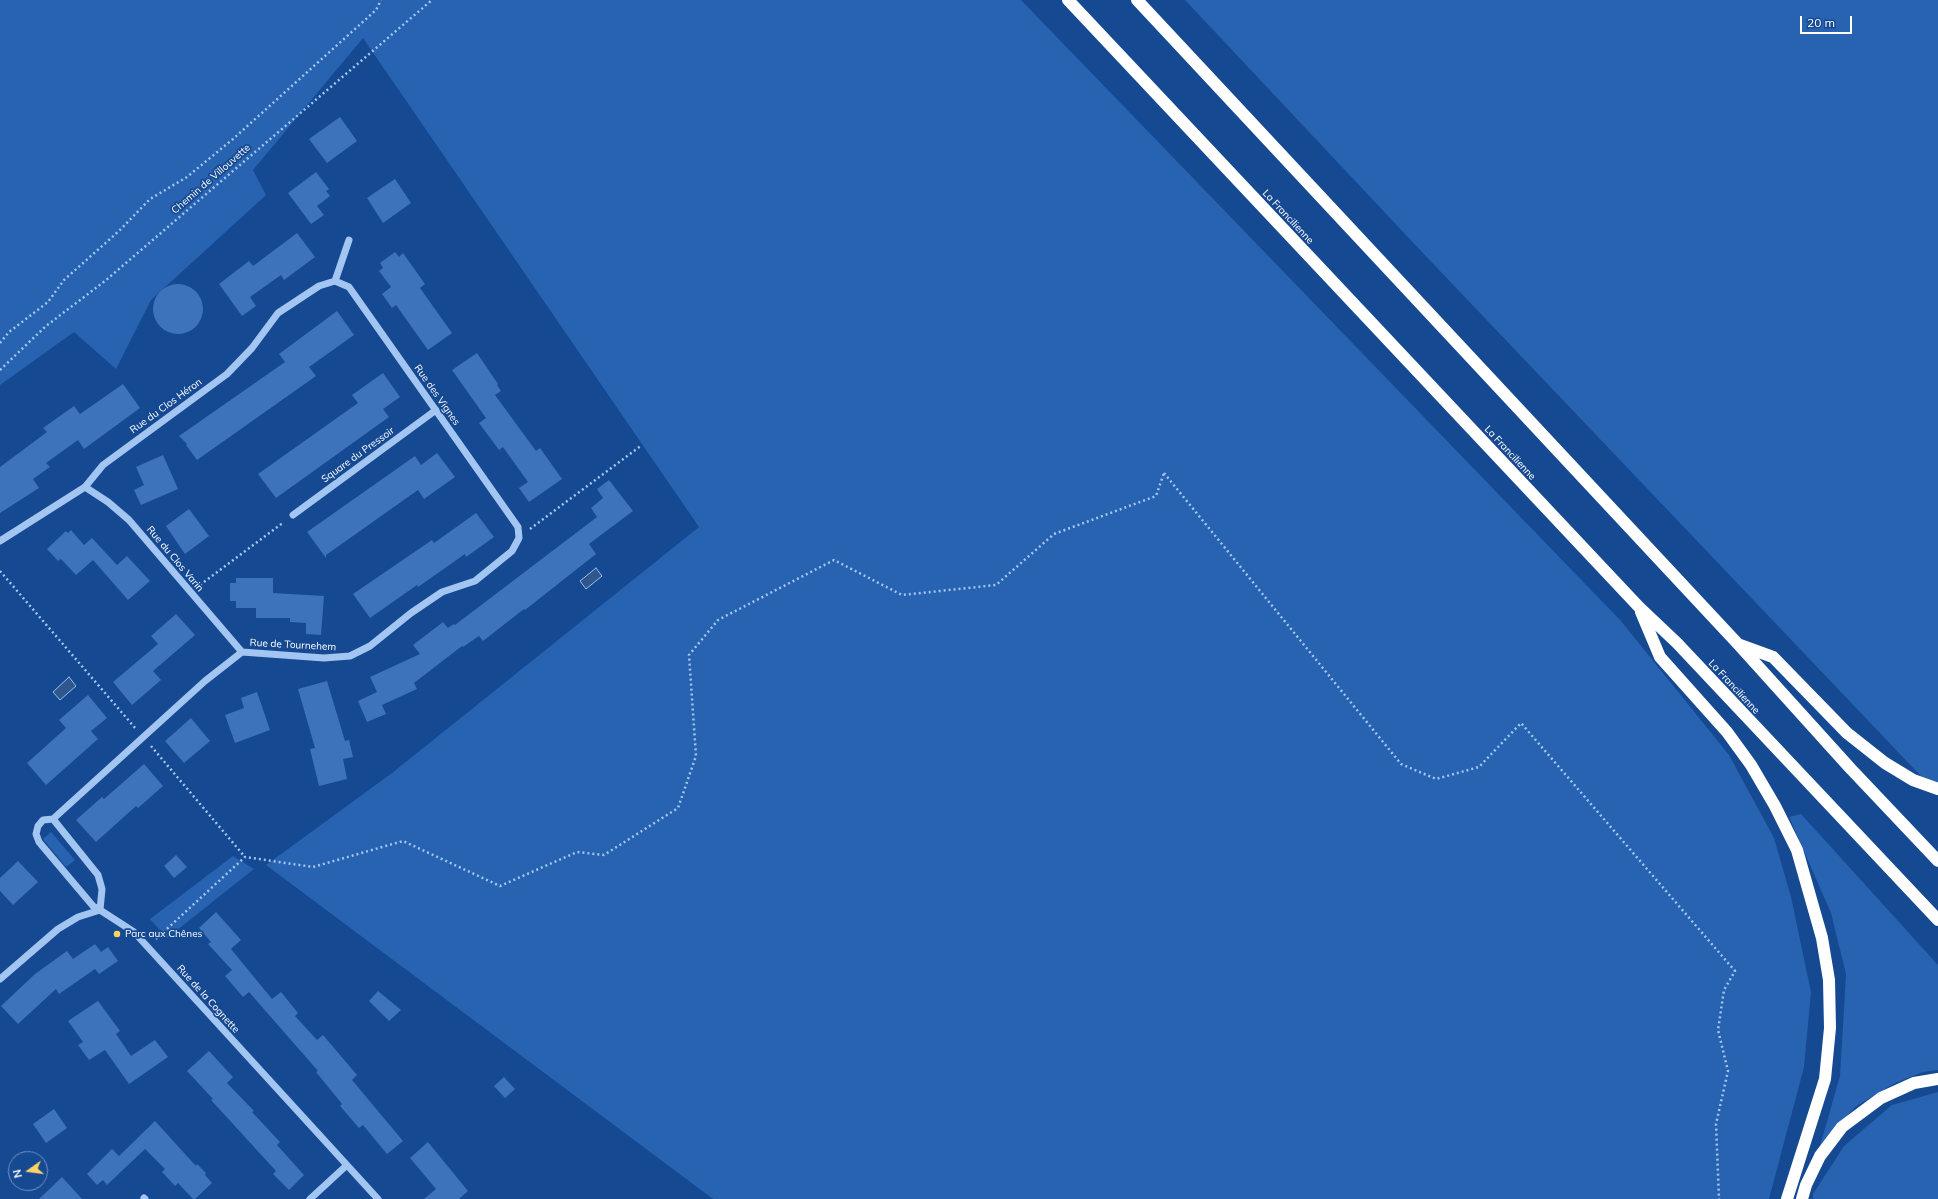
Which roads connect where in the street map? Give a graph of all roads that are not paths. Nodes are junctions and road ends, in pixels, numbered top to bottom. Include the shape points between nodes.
1 (1068, 0) edge
2 (1137, 0) edge
3 (349, 240) dead end
4 (335, 280) junction
5 (436, 410) junction
6 (85, 487) junction
7 (293, 515) road end
8 (519, 538) joint
9 (0, 541) edge
10 (1639, 607) junction
11 (1738, 644) junction
12 (242, 652) junction
13 (1938, 789) edge
14 (53, 819) junction
15 (1938, 861) edge
16 (100, 910) junction
17 (1938, 920) edge
18 (0, 979) edge
19 (1938, 1079) edge
20 (347, 1165) junction
21 (310, 1199) edge
22 (378, 1199) edge
23 (1787, 1199) edge
24 (1802, 1199) edge

1 - 10 highway, La Francilienne
2 - 11 highway
3 - 4 street
4 - 5 street, Rue des Vignes via 349,287
4 - 6 street, Rue du Clos Héron via 319,286 278,313 252,348 227,374 103,465
5 - 7 street, Square du Pressoir
5 - 8 street, Rue des Vignes via 518,526
6 - 9 street, Rue du Clos Héron
6 - 12 street, Rue du Clos Varin via 129,520
8 - 12 street, Rue de Tournehem via 512,552 475,581 442,592 410,613 370,646 350,656 324,658
10 - 17 highway, La Francilienne via 1677,643
10 - 23 highway via 1660,657 1727,732 1751,765 1775,806 1797,850 1822,938 1829,980 1830,1028 1825,1079
11 - 13 highway via 1773,657 1847,733 1885,764 1913,780
11 - 15 highway
12 - 14 street, Rue de Tournehem via 205,681
14 - 16 street via 98,875 102,889
14 - 16 street, Rue de Tournehem via 43,820 38,826 36,834 39,842 93,906
16 - 18 street via 78,917 58,929
16 - 20 street, Rue de la Cognette via 134,932
19 - 24 highway via 1914,1083 1881,1098 1842,1127 1820,1156
20 - 21 street
20 - 22 street, Rue de la Cognette

